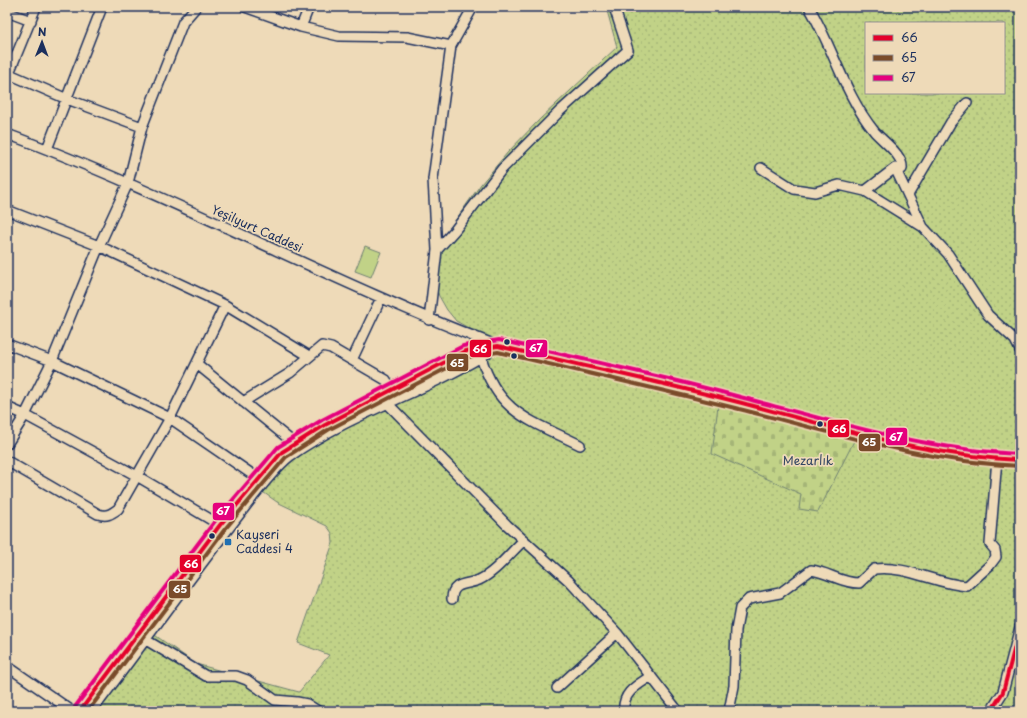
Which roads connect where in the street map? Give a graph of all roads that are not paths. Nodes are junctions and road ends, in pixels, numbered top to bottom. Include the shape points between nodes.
1 (36, 7) edge
2 (102, 7) edge
3 (196, 7) edge
4 (245, 7) edge
5 (309, 7) edge
6 (473, 7) edge
7 (614, 7) edge
8 (809, 7) edge
9 (7, 12) edge
10 (31, 21) junction
11 (302, 28) junction
12 (451, 46) junction
13 (8, 75) edge
14 (67, 99) junction
15 (967, 103) dead end
16 (142, 127) junction
17 (7, 134) edge
18 (47, 149) junction
19 (761, 168) dead end
20 (897, 172) junction
21 (128, 183) junction
22 (865, 191) junction
23 (908, 195) junction
24 (7, 210) edge
25 (923, 227) junction
26 (99, 246) junction
27 (437, 250) junction
28 (381, 298) junction
29 (226, 305) junction
30 (429, 320) junction
31 (7, 344) edge
32 (498, 346) junction
33 (1020, 350) edge
34 (309, 356) junction
35 (481, 357) junction
36 (352, 360) junction
37 (52, 361) junction
38 (196, 364) junction
39 (392, 390) junction
40 (243, 402) junction
41 (388, 403) junction
42 (7, 407) edge
43 (25, 415) junction
44 (170, 418) junction
45 (7, 444) edge
46 (294, 444) junction
47 (580, 445) dead end
48 (997, 459) junction
49 (1019, 459) edge
50 (7, 461) edge
51 (137, 476) junction
52 (258, 479) junction
53 (220, 525) junction
54 (524, 540) junction
55 (452, 599) dead end
56 (1020, 627) edge
57 (617, 633) junction
58 (146, 640) junction
59 (7, 666) edge
60 (651, 676) junction
61 (556, 688) dead end
62 (72, 711) edge
63 (80, 711) edge
64 (92, 711) edge
65 (318, 711) edge
66 (624, 711) edge
67 (678, 711) edge
68 (729, 711) edge
69 (991, 711) edge

1 - 10 street
2 - 14 street
3 - 16 street via 183,22
4 - 11 street
5 - 11 street
6 - 12 street
7 - 27 street via 628,50 560,111 502,169
8 - 20 street via 856,102 875,132 887,143 902,164 902,169
9 - 10 street
10 - 13 street
11 - 12 street via 339,36 407,37
12 - 27 street via 433,179
13 - 14 street
14 - 16 street
14 - 18 street
15 - 23 street via 951,122
16 - 21 street
17 - 18 street, Yeşilyurt Caddesi
18 - 21 street, Yeşilyurt Caddesi
19 - 22 street via 794,189 815,192 839,185
20 - 22 street via 895,168
20 - 23 street
21 - 26 street
21 - 28 street, Yeşilyurt Caddesi
22 - 25 street
23 - 25 street
24 - 26 street
25 - 33 street via 948,254 988,315 1015,340
26 - 29 street
26 - 37 street
27 - 30 street
28 - 30 street, Yeşilyurt Caddesi
28 - 36 street
29 - 34 street
29 - 38 street
30 - 32 street, Yeşilyurt Caddesi
31 - 37 street
32 - 35 street
32 - 39 street via 466,350
32 - 48 street via 741,403 871,438
34 - 36 street via 319,347 325,346
34 - 40 street via 290,373
35 - 41 street
35 - 47 street via 493,388 507,406 525,418
36 - 39 street via 386,380
37 - 43 street
37 - 44 street
38 - 40 street
38 - 44 street
39 - 46 street
40 - 46 street
41 - 54 street via 458,477
41 - 58 street via 328,433 289,457 222,537
42 - 43 street
43 - 45 street
43 - 51 street
44 - 51 street
44 - 52 street
46 - 52 street via 282,452
48 - 49 street
48 - 68 street via 990,544 995,550 996,557 990,566 967,586 935,580 898,568 874,569 859,583 849,583 822,571 810,570 780,593 749,599 740,608 734,686
50 - 51 street via 104,516 118,509
51 - 53 street
52 - 53 street
53 - 63 street
54 - 55 street via 486,575 477,581 456,587
54 - 57 street via 569,581
56 - 69 street via 1003,692
57 - 60 street
57 - 61 street
58 - 64 street
58 - 65 street via 206,676 236,676 247,680 275,700 307,704
59 - 62 street
60 - 66 street via 630,691 624,702
60 - 67 street

